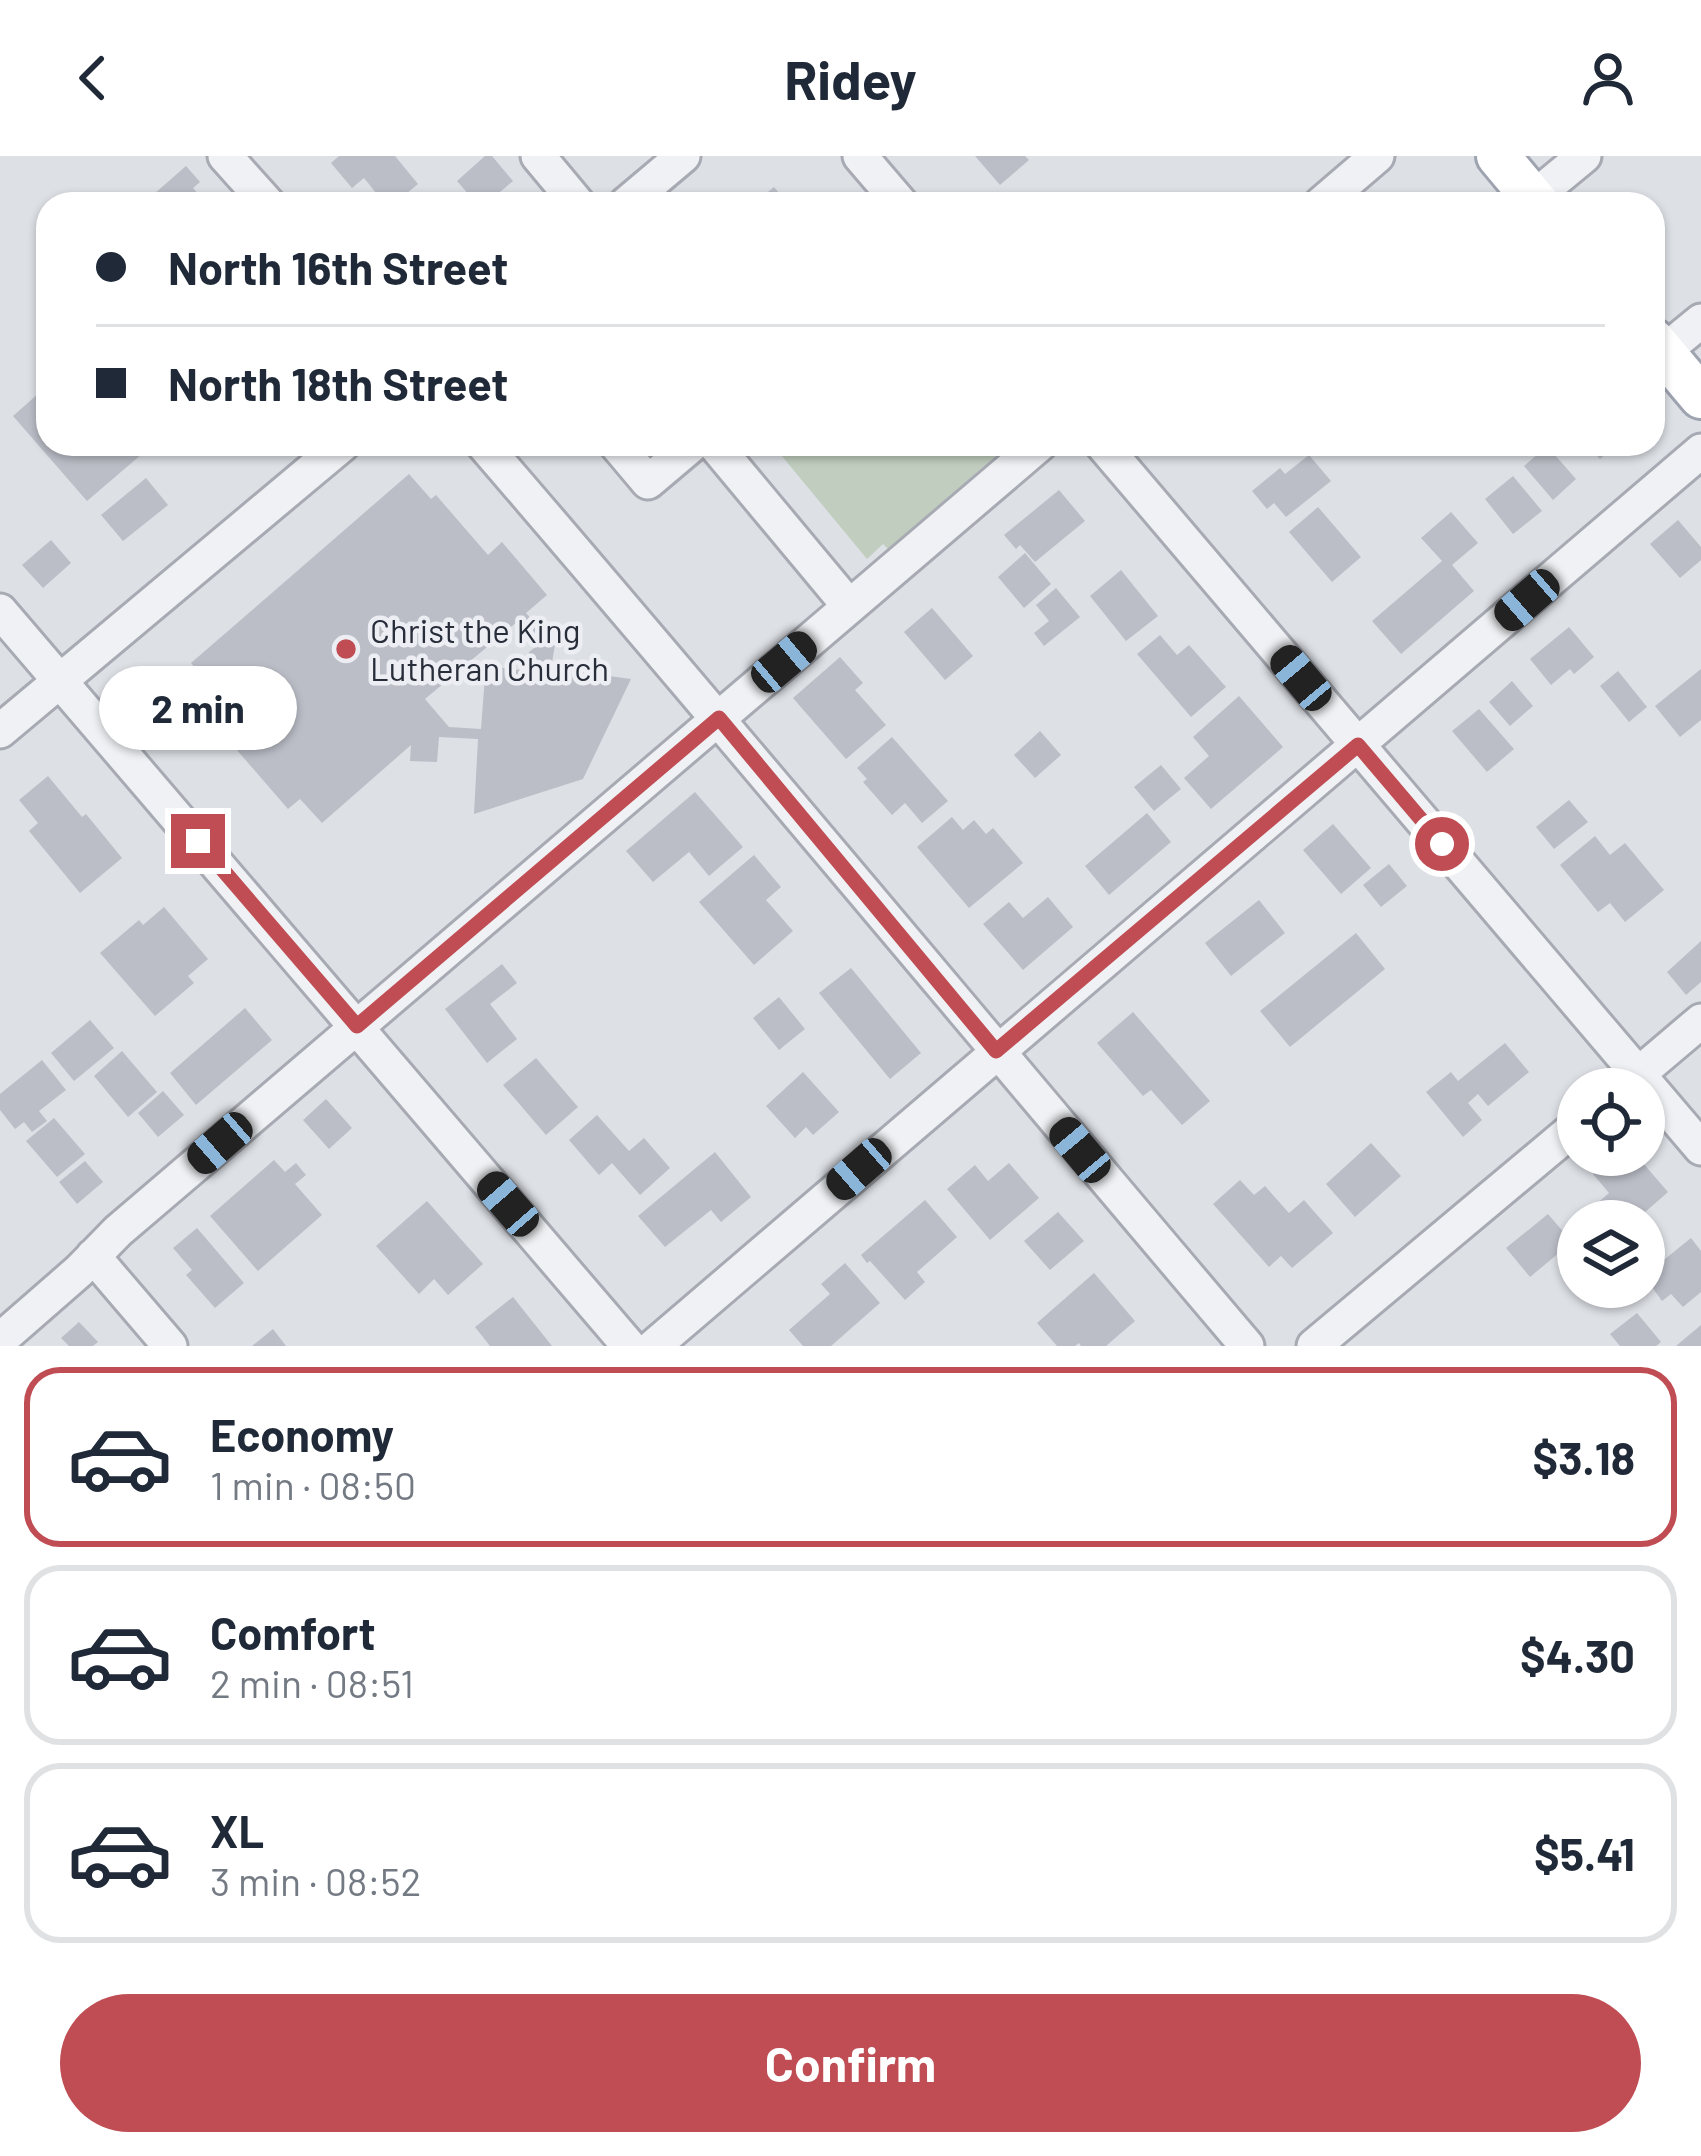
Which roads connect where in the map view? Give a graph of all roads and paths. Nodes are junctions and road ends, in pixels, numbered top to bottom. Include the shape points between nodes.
1 (225, 156) edge
2 (538, 156) edge
3 (683, 156) edge
4 (860, 156) edge
5 (1378, 156) edge
6 (1498, 156) edge
7 (1584, 156) edge
8 (257, 192) edge
9 (568, 192) edge
10 (640, 192) edge
11 (891, 192) edge
12 (1335, 192) edge
13 (1528, 192) edge
14 (1546, 192) edge
15 (1701, 321) edge
16 (1665, 342) edge
17 (1665, 354) edge
18 (1701, 397) edge
19 (1701, 452) edge
20 (329, 456) edge
21 (493, 456) edge
22 (626, 456) edge
23 (679, 456) edge
24 (724, 456) edge
25 (1026, 456) edge
26 (1112, 456) edge
27 (849, 607) junction
28 (0, 611) edge
29 (60, 680) junction
30 (719, 718) junction
31 (0, 731) edge
32 (1358, 745) junction
33 (1701, 1021) edge
34 (357, 1026) junction
35 (996, 1051) junction
36 (1618, 1068) edge
37 (1646, 1068) edge
38 (1665, 1115) edge
39 (1557, 1143) edge
40 (1701, 1148) edge
41 (93, 1256) junction
42 (0, 1340) edge
43 (170, 1346) edge
44 (629, 1346) edge
45 (654, 1346) edge
46 (1247, 1346) edge
47 (1314, 1346) edge

1 - 8 street
2 - 9 street
3 - 10 street
4 - 11 street
5 - 12 street
6 - 13 main road
7 - 14 street
15 - 16 street
17 - 18 main road
19 - 32 street
20 - 29 street
21 - 30 street
22 - 23 street via 648,482
24 - 27 street
25 - 27 street
26 - 32 street
27 - 30 street
28 - 29 street
29 - 31 street
29 - 34 street
30 - 34 street
30 - 35 street
32 - 35 street
32 - 36 street
33 - 37 street
34 - 41 street
34 - 44 street
35 - 45 street
35 - 46 street
38 - 40 street
39 - 47 street
41 - 42 street
41 - 43 street

